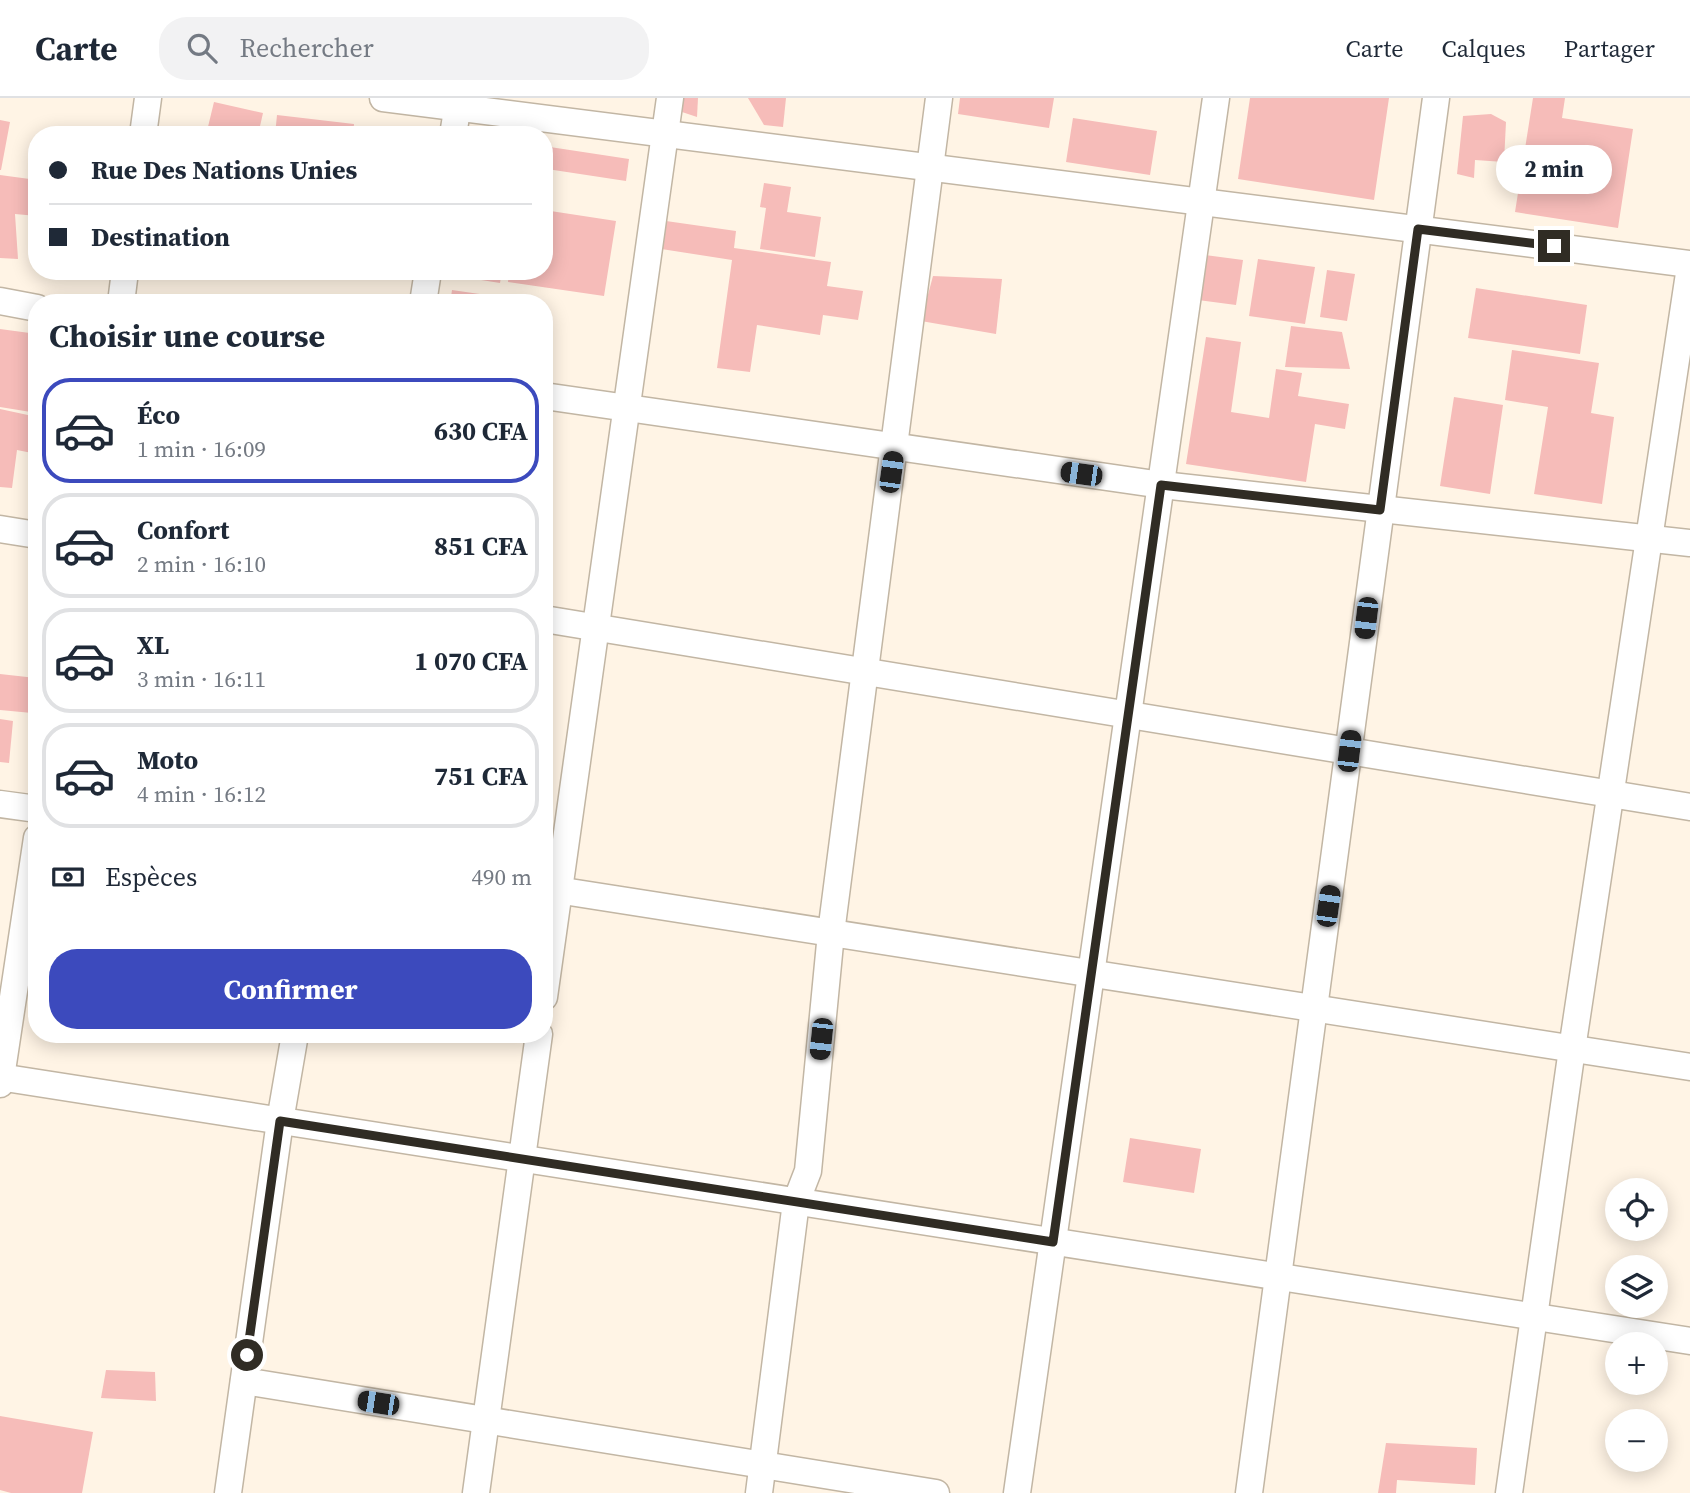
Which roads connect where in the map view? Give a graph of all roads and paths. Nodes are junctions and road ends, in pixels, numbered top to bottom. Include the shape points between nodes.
1 (148, 98) edge
2 (383, 98) edge
3 (670, 98) edge
4 (939, 98) edge
5 (1216, 98) edge
6 (1436, 98) edge
7 (458, 103) edge
8 (144, 126) edge
9 (454, 126) edge
10 (664, 134) junction
11 (930, 167) junction
12 (1202, 202) junction
13 (1418, 229) junction
14 (1690, 265) edge
15 (0, 302) edge
16 (28, 307) edge
17 (553, 397) edge
18 (626, 407) junction
19 (894, 447) junction
20 (1161, 485) junction
21 (1380, 510) junction
22 (0, 529) edge
23 (28, 534) edge
24 (1651, 538) junction
25 (1690, 543) edge
26 (553, 620) edge
27 (595, 627) junction
28 (864, 672) junction
29 (1128, 715) junction
30 (1349, 751) junction
31 (1611, 795) junction
32 (0, 804) edge
33 (1690, 807) edge
34 (28, 808) edge
35 (553, 883) edge
36 (553, 889) edge
37 (28, 896) edge
38 (831, 933) junction
39 (1092, 974) junction
40 (1314, 1009) junction
41 (293, 1043) edge
42 (538, 1043) edge
43 (1572, 1049) junction
44 (1690, 1067) edge
45 (0, 1077) edge
46 (0, 1084) edge
47 (280, 1121) junction
48 (522, 1158) junction
49 (796, 1202) junction
50 (1053, 1242) junction
51 (1279, 1277) junction
52 (1533, 1317) junction
53 (1690, 1341) edge
54 (244, 1381) junction
55 (486, 1420) junction
56 (762, 1465) junction
57 (228, 1493) edge
58 (476, 1493) edge
59 (759, 1493) edge
60 (936, 1493) edge
61 (1017, 1493) edge
62 (1249, 1493) edge
63 (1509, 1493) edge

1 - 8 street
2 - 7 street
3 - 10 street
4 - 11 street
5 - 12 street
6 - 13 street
7 - 9 street
7 - 10 street
10 - 11 street
10 - 18 street
11 - 12 street
11 - 19 street
12 - 13 street
12 - 20 street
13 - 14 street
13 - 21 street
14 - 24 street
15 - 16 street
17 - 18 street
18 - 19 street
18 - 27 street
19 - 20 street
19 - 28 street
20 - 21 street
20 - 29 street
21 - 24 street
21 - 30 street
22 - 23 street
24 - 25 street
24 - 31 street
26 - 27 street
27 - 28 street
27 - 35 street
28 - 29 street
28 - 38 street
29 - 30 street
29 - 39 street
30 - 31 street
30 - 40 street
31 - 33 street
31 - 43 street
32 - 34 street
36 - 38 street
37 - 45 street
38 - 39 street
38 - 49 street via 808,1171
39 - 40 street
39 - 50 street
40 - 43 street
40 - 51 street
41 - 47 street
42 - 48 street
43 - 44 street
43 - 52 street
45 - 46 street
45 - 47 street
47 - 48 street
47 - 54 street
48 - 49 street
48 - 55 street
49 - 50 street
49 - 56 street
50 - 51 street
50 - 61 street
51 - 52 street
51 - 62 street
52 - 53 street
52 - 63 street
54 - 55 street
54 - 57 street
55 - 56 street
55 - 58 street
56 - 59 street
56 - 60 street

